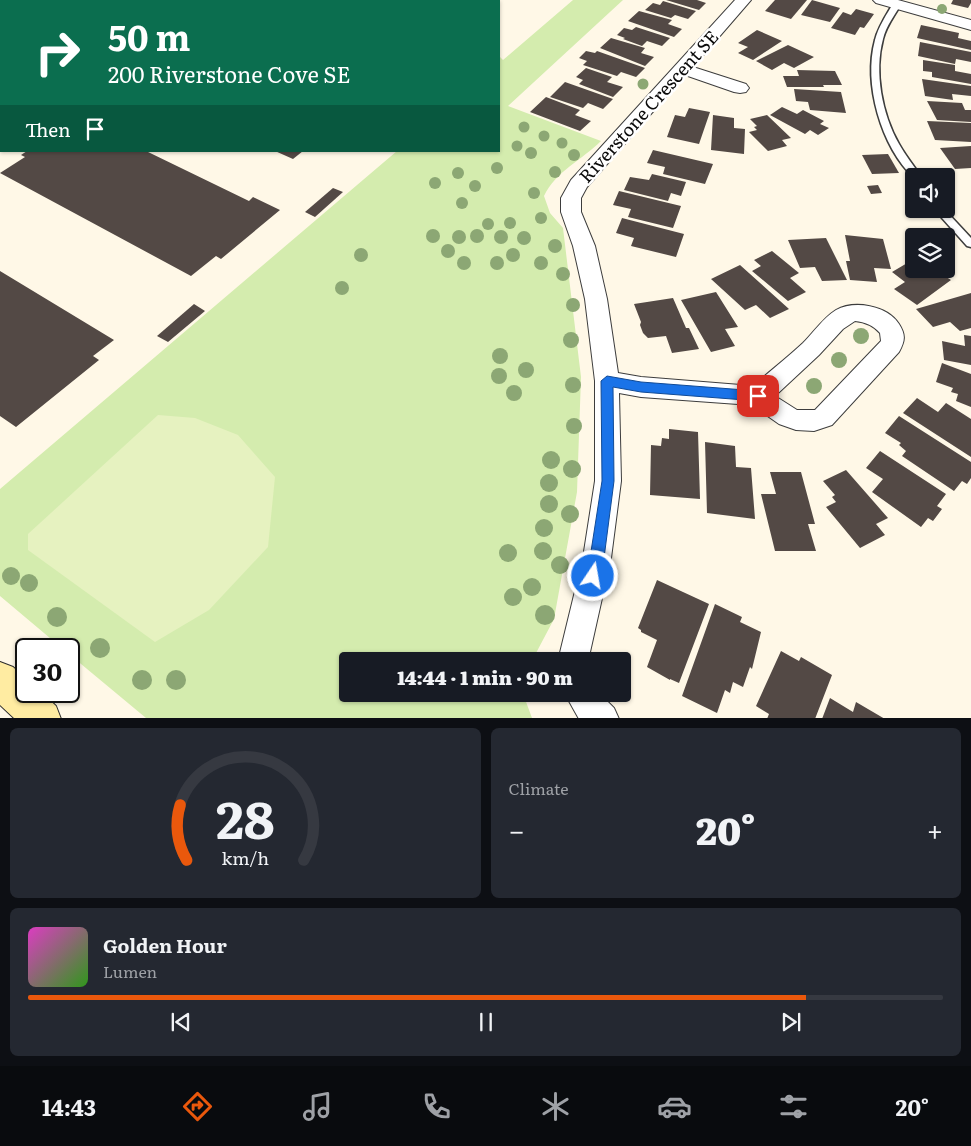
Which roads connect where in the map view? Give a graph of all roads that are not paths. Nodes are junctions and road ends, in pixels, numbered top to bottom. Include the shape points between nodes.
1 (743, 0) edge
2 (881, 0) edge
3 (897, 4) junction
4 (971, 25) edge
5 (683, 69) junction
6 (740, 88) dead end
7 (911, 168) edge
8 (947, 218) edge
9 (971, 244) edge
10 (607, 381) junction
11 (758, 396) junction
12 (575, 652) edge
13 (0, 680) edge
14 (587, 702) edge
15 (43, 718) edge
16 (603, 718) edge

1 - 5 street, Riverstone Crescent SE
2 - 3 street
3 - 4 street
3 - 7 lane via 879,39 875,65 877,89 890,134
5 - 6 street
5 - 10 street, Riverstone Crescent SE via 578,184 571,198 571,212 584,246 596,299
8 - 9 lane
10 - 11 street via 641,387
10 - 12 street, Riverstone Crescent SE via 608,481 597,558
11 - 11 street via 791,420 813,422 823,418 891,346 891,330 871,315 844,316
13 - 15 main road
14 - 16 street

